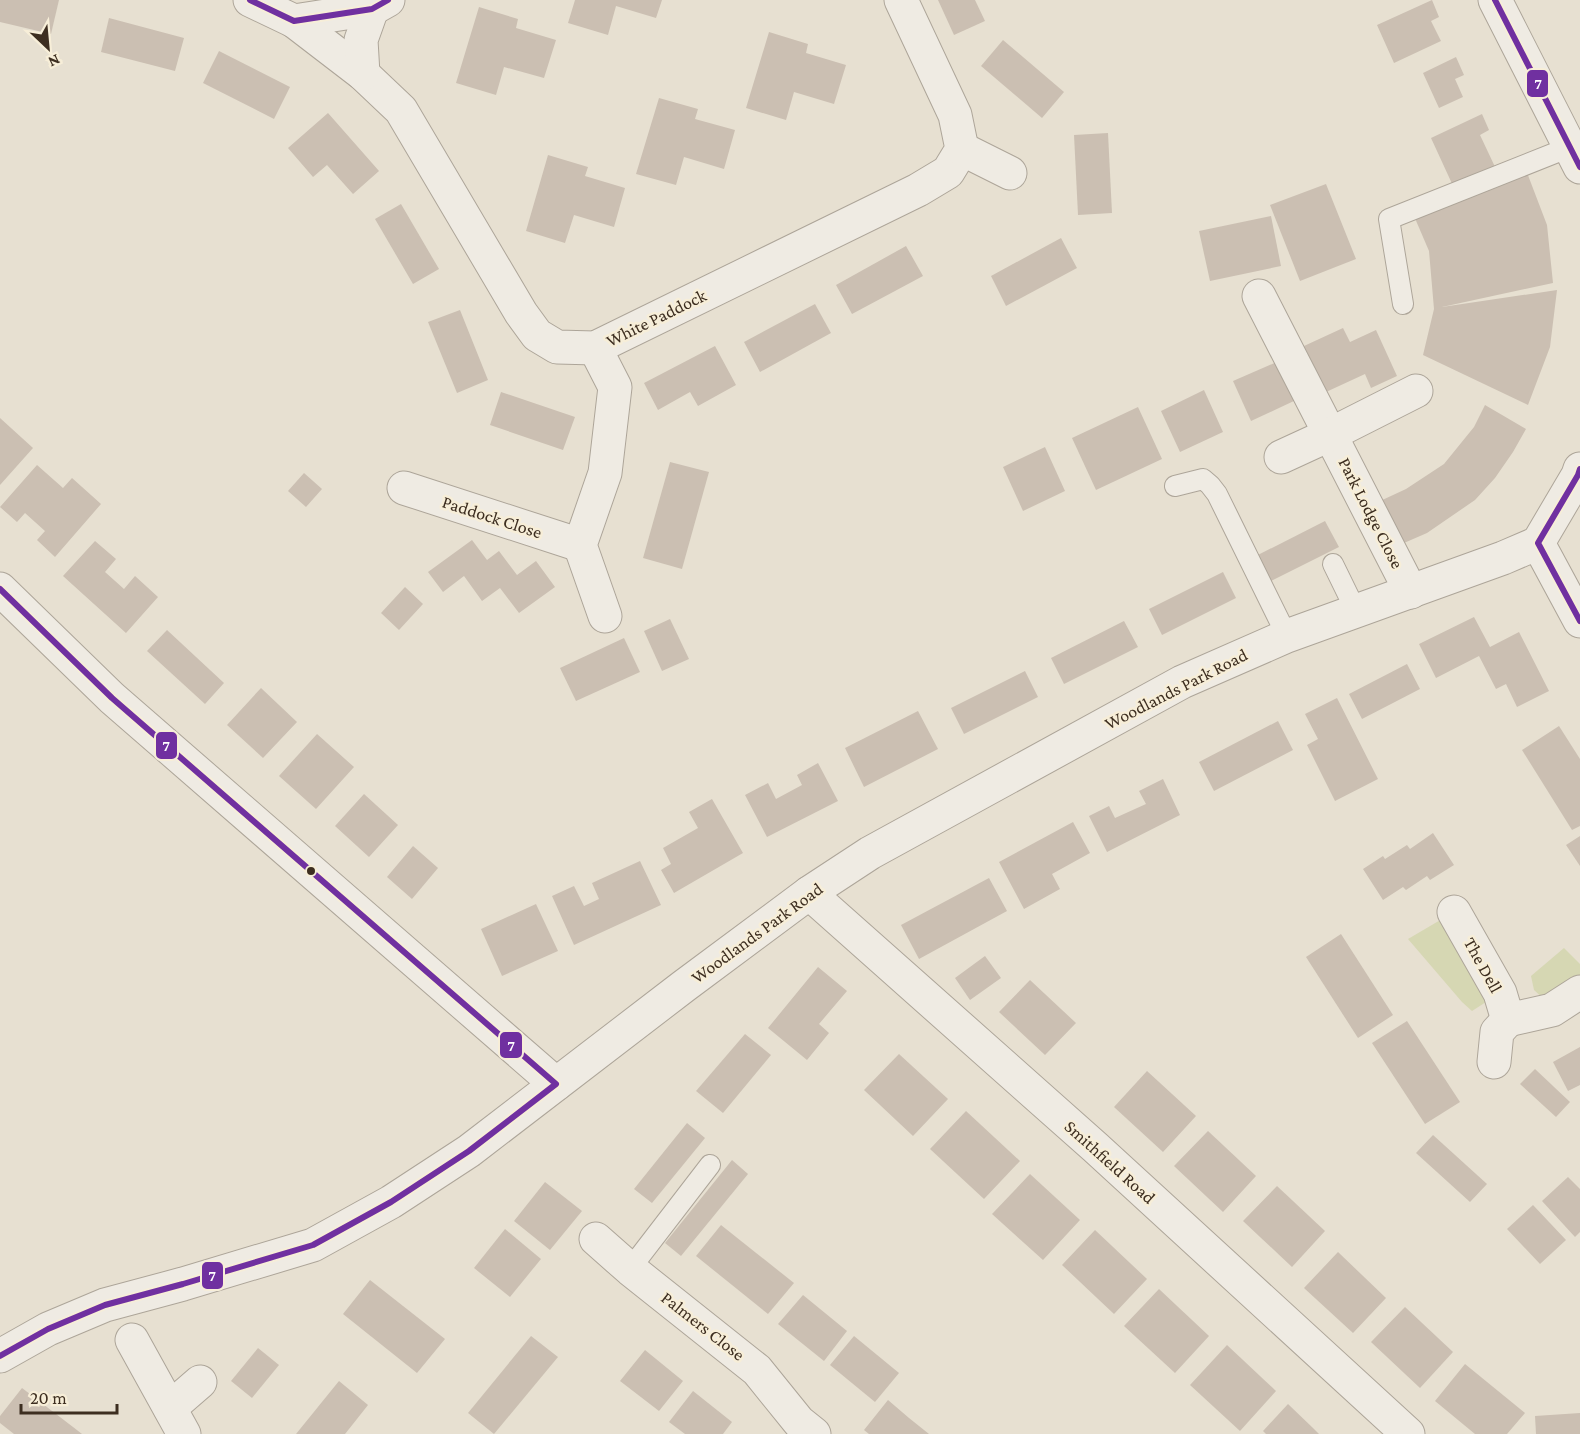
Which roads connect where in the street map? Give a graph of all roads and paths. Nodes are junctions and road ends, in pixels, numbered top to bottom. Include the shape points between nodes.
1 (250, 0) edge
2 (901, 0) edge
3 (1495, 0) edge
4 (380, 4) edge
5 (294, 21) junction
6 (363, 74) junction
7 (962, 149) junction
8 (1575, 157) edge
9 (1010, 173) dead end
10 (1259, 296) dead end
11 (1403, 304) dead end
12 (595, 348) junction
13 (1416, 391) dead end
14 (1331, 434) junction
15 (1281, 457) dead end
16 (1580, 469) edge
17 (1175, 486) dead end
18 (404, 488) dead end
19 (1538, 543) junction
20 (580, 545) junction
21 (1333, 564) dead end
22 (0, 589) edge
23 (1411, 591) junction
24 (1356, 611) junction
25 (605, 616) dead end
26 (1580, 621) edge
27 (1287, 636) junction
28 (809, 893) junction
29 (1454, 912) dead end
30 (1580, 992) edge
31 (1508, 1020) junction
32 (1494, 1062) dead end
33 (556, 1084) junction
34 (710, 1165) dead end
35 (596, 1239) dead end
36 (630, 1269) junction
37 (132, 1340) dead end
38 (0, 1356) edge
39 (200, 1382) dead end
40 (177, 1421) edge
41 (801, 1430) edge
42 (1408, 1434) edge

1 - 5 street, White Paddock
2 - 7 street via 955,115
3 - 8 street
4 - 5 street
4 - 6 street via 361,40
5 - 6 street, White Paddock
6 - 12 street, White Paddock via 401,110 537,336 557,347
7 - 9 street
7 - 12 street, White Paddock via 948,172 918,190
8 - 11 lane via 1389,219
10 - 14 street, Park Lodge Close
12 - 20 street via 615,387 605,473
13 - 14 street
14 - 15 street
14 - 23 street, Park Lodge Close
16 - 19 street
17 - 27 lane via 1203,479 1210,484
18 - 20 street, Paddock Close
19 - 23 street, Woodlands Park Road
19 - 26 street
20 - 25 street
21 - 24 lane
22 - 33 street via 112,698
23 - 24 street, Woodlands Park Road
24 - 27 street, Woodlands Park Road
27 - 28 street, Woodlands Park Road via 1182,682 870,853
28 - 33 street, Woodlands Park Road
28 - 42 street, Smithfield Road via 1095,1147
29 - 31 street, The Dell via 1500,993
30 - 31 street via 1552,1010
31 - 32 street via 1497,1032
33 - 38 street, Woodlands Park Road via 469,1151 391,1202 313,1245 105,1305 48,1329
34 - 36 lane
35 - 36 street, Palmers Close
36 - 41 street, Palmers Close via 757,1370
37 - 40 street
39 - 40 street

